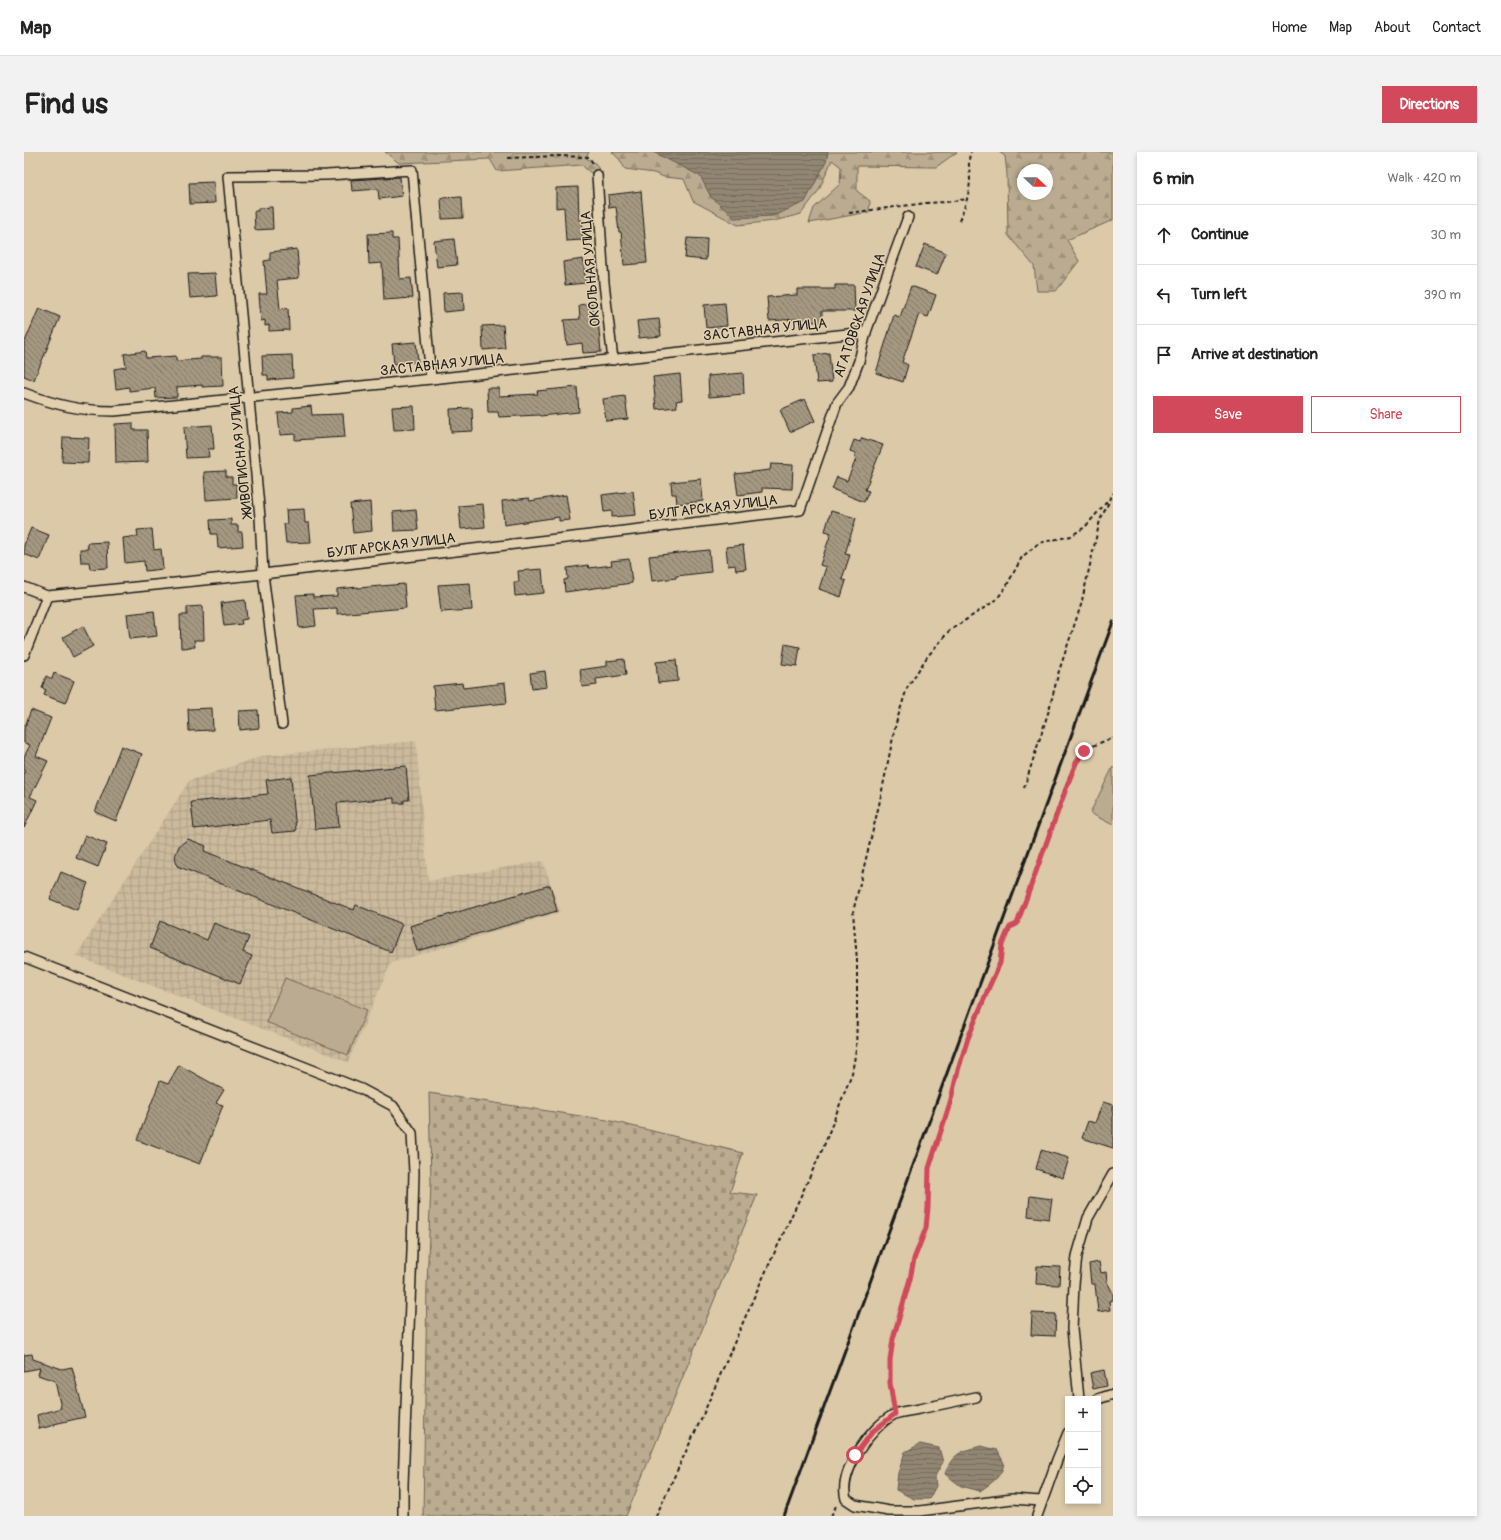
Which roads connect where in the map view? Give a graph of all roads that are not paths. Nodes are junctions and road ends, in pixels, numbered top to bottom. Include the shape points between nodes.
1 (597, 175) road end
2 (908, 217) dead end
3 (866, 332) junction
4 (613, 360) junction
5 (431, 379) junction
6 (24, 393) edge
7 (248, 397) junction
8 (800, 510) joint
9 (264, 574) junction
10 (24, 587) edge
11 (47, 596) junction
12 (24, 655) edge
13 (282, 724) dead end
14 (24, 957) edge
15 (1113, 1174) edge
16 (1113, 1394) edge
17 (1079, 1396) edge
18 (976, 1397) dead end
19 (1101, 1398) edge
20 (1065, 1441) edge
21 (1041, 1501) junction
22 (403, 1516) edge
23 (1037, 1516) edge

1 - 4 street, ОКОЛЬНАЯ УЛИЦА via 604,283
2 - 3 street, АГАТОВСКАЯ УЛИЦА
3 - 4 street, ЗАСТАВНАЯ УЛИЦА
3 - 8 street, АГАТОВСКАЯ УЛИЦА via 859,361 849,387 838,403
4 - 5 street, ЗАСТАВНАЯ УЛИЦА
5 - 7 street, ЗАСТАВНАЯ УЛИЦА
5 - 7 street, ЖИВОПИСНАЯ УЛИЦА via 412,170 327,175 228,176
6 - 7 street, ЗАСТАВНАЯ УЛИЦА via 71,408 94,411
7 - 9 street, ЖИВОПИСНАЯ УЛИЦА
8 - 9 street, БУЛГАРСКАЯ УЛИЦА
9 - 11 street, БУЛГАРСКАЯ УЛИЦА
9 - 13 street, ЖИВОПИСНАЯ УЛИЦА
10 - 11 street
11 - 12 street
14 - 22 street via 361,1089 393,1106 412,1133 413,1204
15 - 17 street via 1088,1218 1077,1256 1072,1329
16 - 19 street
18 - 21 street via 895,1414 873,1431 855,1455 846,1476 846,1499 854,1505 889,1511 920,1511 1012,1499
20 - 21 street
21 - 23 street

